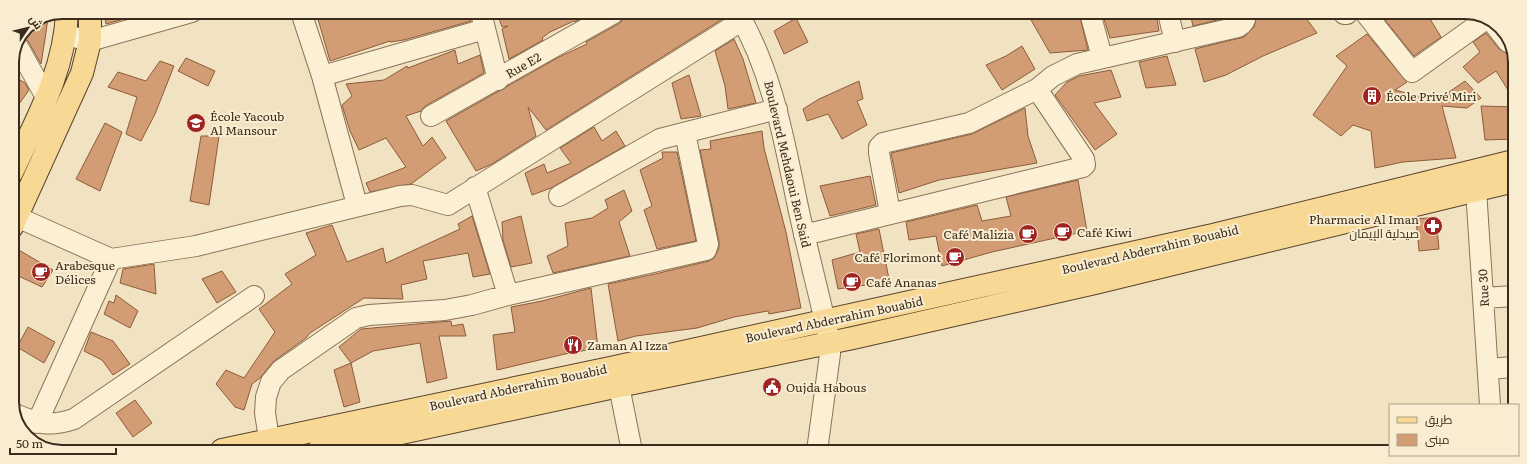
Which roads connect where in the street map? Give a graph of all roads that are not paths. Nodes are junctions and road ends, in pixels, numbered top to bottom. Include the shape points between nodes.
1 (67, 19) edge
2 (90, 19) edge
3 (167, 19) edge
4 (303, 19) edge
5 (604, 19) edge
6 (736, 19) edge
7 (742, 19) edge
8 (1092, 19) edge
9 (1169, 19) edge
10 (1246, 19) edge
11 (1370, 19) edge
12 (483, 21) edge
13 (1482, 22) edge
14 (66, 35) junction
15 (90, 41) junction
16 (1175, 42) junction
17 (20, 51) edge
18 (1102, 57) junction
19 (322, 76) junction
20 (498, 80) junction
21 (1036, 89) junction
22 (46, 97) junction
23 (777, 109) junction
24 (431, 116) dead end
25 (685, 133) junction
26 (19, 157) edge
27 (1508, 164) edge
28 (1476, 180) junction
29 (1508, 181) edge
30 (475, 187) junction
31 (559, 196) dead end
32 (357, 205) junction
33 (19, 213) edge
34 (890, 213) junction
35 (19, 224) edge
36 (804, 235) junction
37 (111, 259) junction
38 (508, 295) junction
39 (254, 296) dead end
40 (1508, 296) edge
41 (1484, 298) junction
42 (825, 321) junction
43 (830, 343) junction
44 (1508, 367) edge
45 (1488, 369) junction
46 (617, 376) junction
47 (1490, 404) edge
48 (21, 417) edge
49 (37, 423) junction
50 (270, 445) edge
51 (275, 445) edge
52 (342, 445) edge
53 (631, 445) edge
54 (818, 445) edge

1 - 14 main road
2 - 15 main road
3 - 15 street
4 - 19 street
5 - 20 street, Rue E2
6 - 30 street
7 - 23 street, Boulevard Mehdaoui Ben Said via 764,66
8 - 18 street
9 - 16 street
10 - 16 street via 1238,28
11 - 13 street via 1412,72
12 - 19 street
12 - 20 street
14 - 15 street
14 - 22 main road via 59,65
15 - 33 main road via 82,73
16 - 18 street
17 - 22 street
18 - 21 street via 1066,68
19 - 32 street
20 - 24 street, Rue E2
21 - 34 street via 969,123 879,147
21 - 34 street via 1084,159 1083,167
22 - 26 main road
23 - 25 street
23 - 36 street, Boulevard Mehdaoui Ben Said
25 - 31 street via 660,139
25 - 38 street via 708,244 706,250
27 - 28 main road, Boulevard Abderrahim Bouabid
28 - 29 main road, Boulevard Abderrahim Bouabid
28 - 41 street, Rue 30
28 - 42 main road, Boulevard Abderrahim Bouabid
28 - 43 main road, Boulevard Abderrahim Bouabid via 1088,285
30 - 32 street via 448,205 412,195
30 - 38 street
32 - 37 street via 196,246
34 - 36 street
35 - 37 street
36 - 42 street, Boulevard Mehdaoui Ben Said
37 - 49 street
38 - 50 street via 445,310 369,315 346,323 281,370 272,382 266,398 265,413
39 - 49 street via 82,415 64,422
40 - 41 street
41 - 45 street, Rue 30
42 - 43 street, Boulevard Mehdaoui Ben Said
42 - 46 main road, Boulevard Abderrahim Bouabid
43 - 46 main road, Boulevard Abderrahim Bouabid
43 - 54 street, Boulevard Mehdaoui Ben Said
44 - 45 street
45 - 47 street, Rue 30
46 - 51 main road, Boulevard Abderrahim Bouabid
46 - 52 main road, Boulevard Abderrahim Bouabid
46 - 53 street
48 - 49 street

